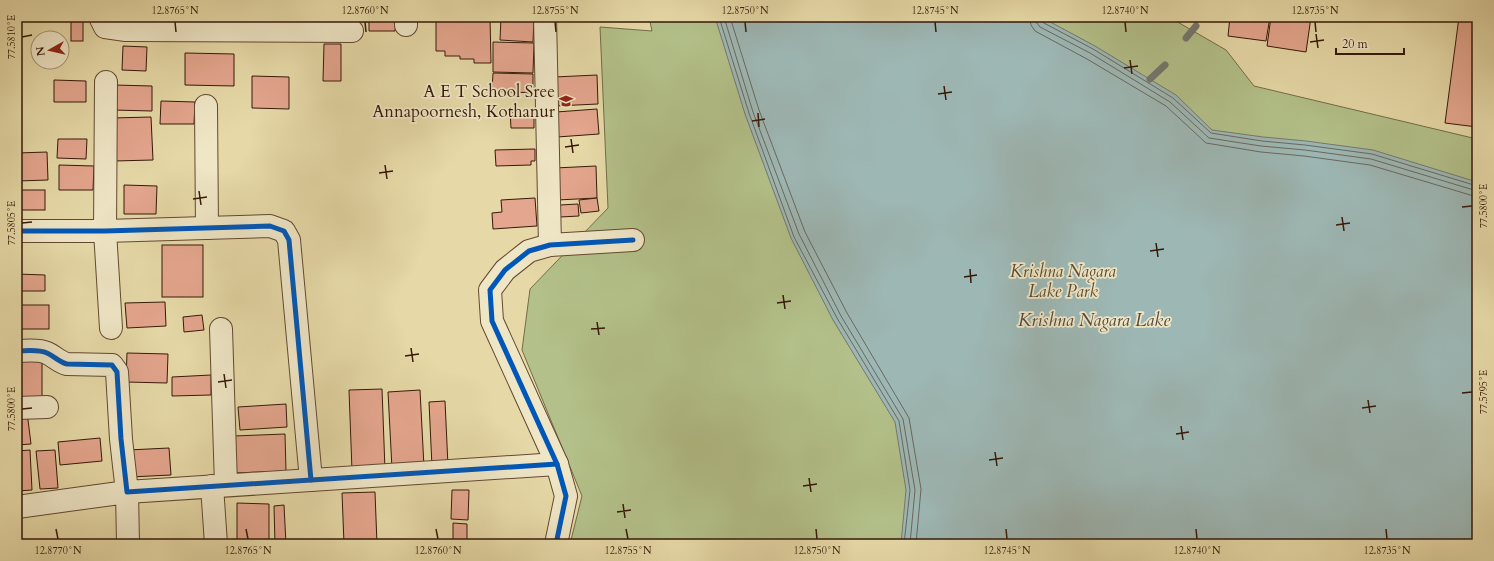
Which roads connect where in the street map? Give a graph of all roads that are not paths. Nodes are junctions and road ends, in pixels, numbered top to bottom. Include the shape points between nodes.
1 (100, 17) edge
2 (545, 17) edge
3 (352, 31) dead end
4 (106, 82) dead end
5 (206, 106) dead end
6 (207, 228) junction
7 (17, 231) edge
8 (105, 231) junction
9 (633, 240) dead end
10 (550, 245) junction
11 (111, 328) dead end
12 (221, 329) dead end
13 (17, 351) edge
14 (47, 407) dead end
15 (17, 408) edge
16 (557, 464) junction
17 (311, 480) junction
18 (219, 486) junction
19 (127, 492) junction
20 (17, 507) edge
21 (128, 544) edge
22 (216, 544) edge
23 (556, 544) edge

1 - 3 street via 105,27 126,30
2 - 10 street
4 - 8 street
5 - 6 street
6 - 8 street
6 - 17 street via 270,226 284,231 289,240
7 - 8 street
8 - 11 street
9 - 10 street
10 - 16 street via 529,251 505,270 490,290 492,321
12 - 18 street
13 - 19 street via 44,352 67,364 112,365 115,368
14 - 15 street
16 - 17 street
16 - 23 street via 566,496
17 - 18 street
18 - 19 street
18 - 22 street
19 - 20 street
19 - 21 street

